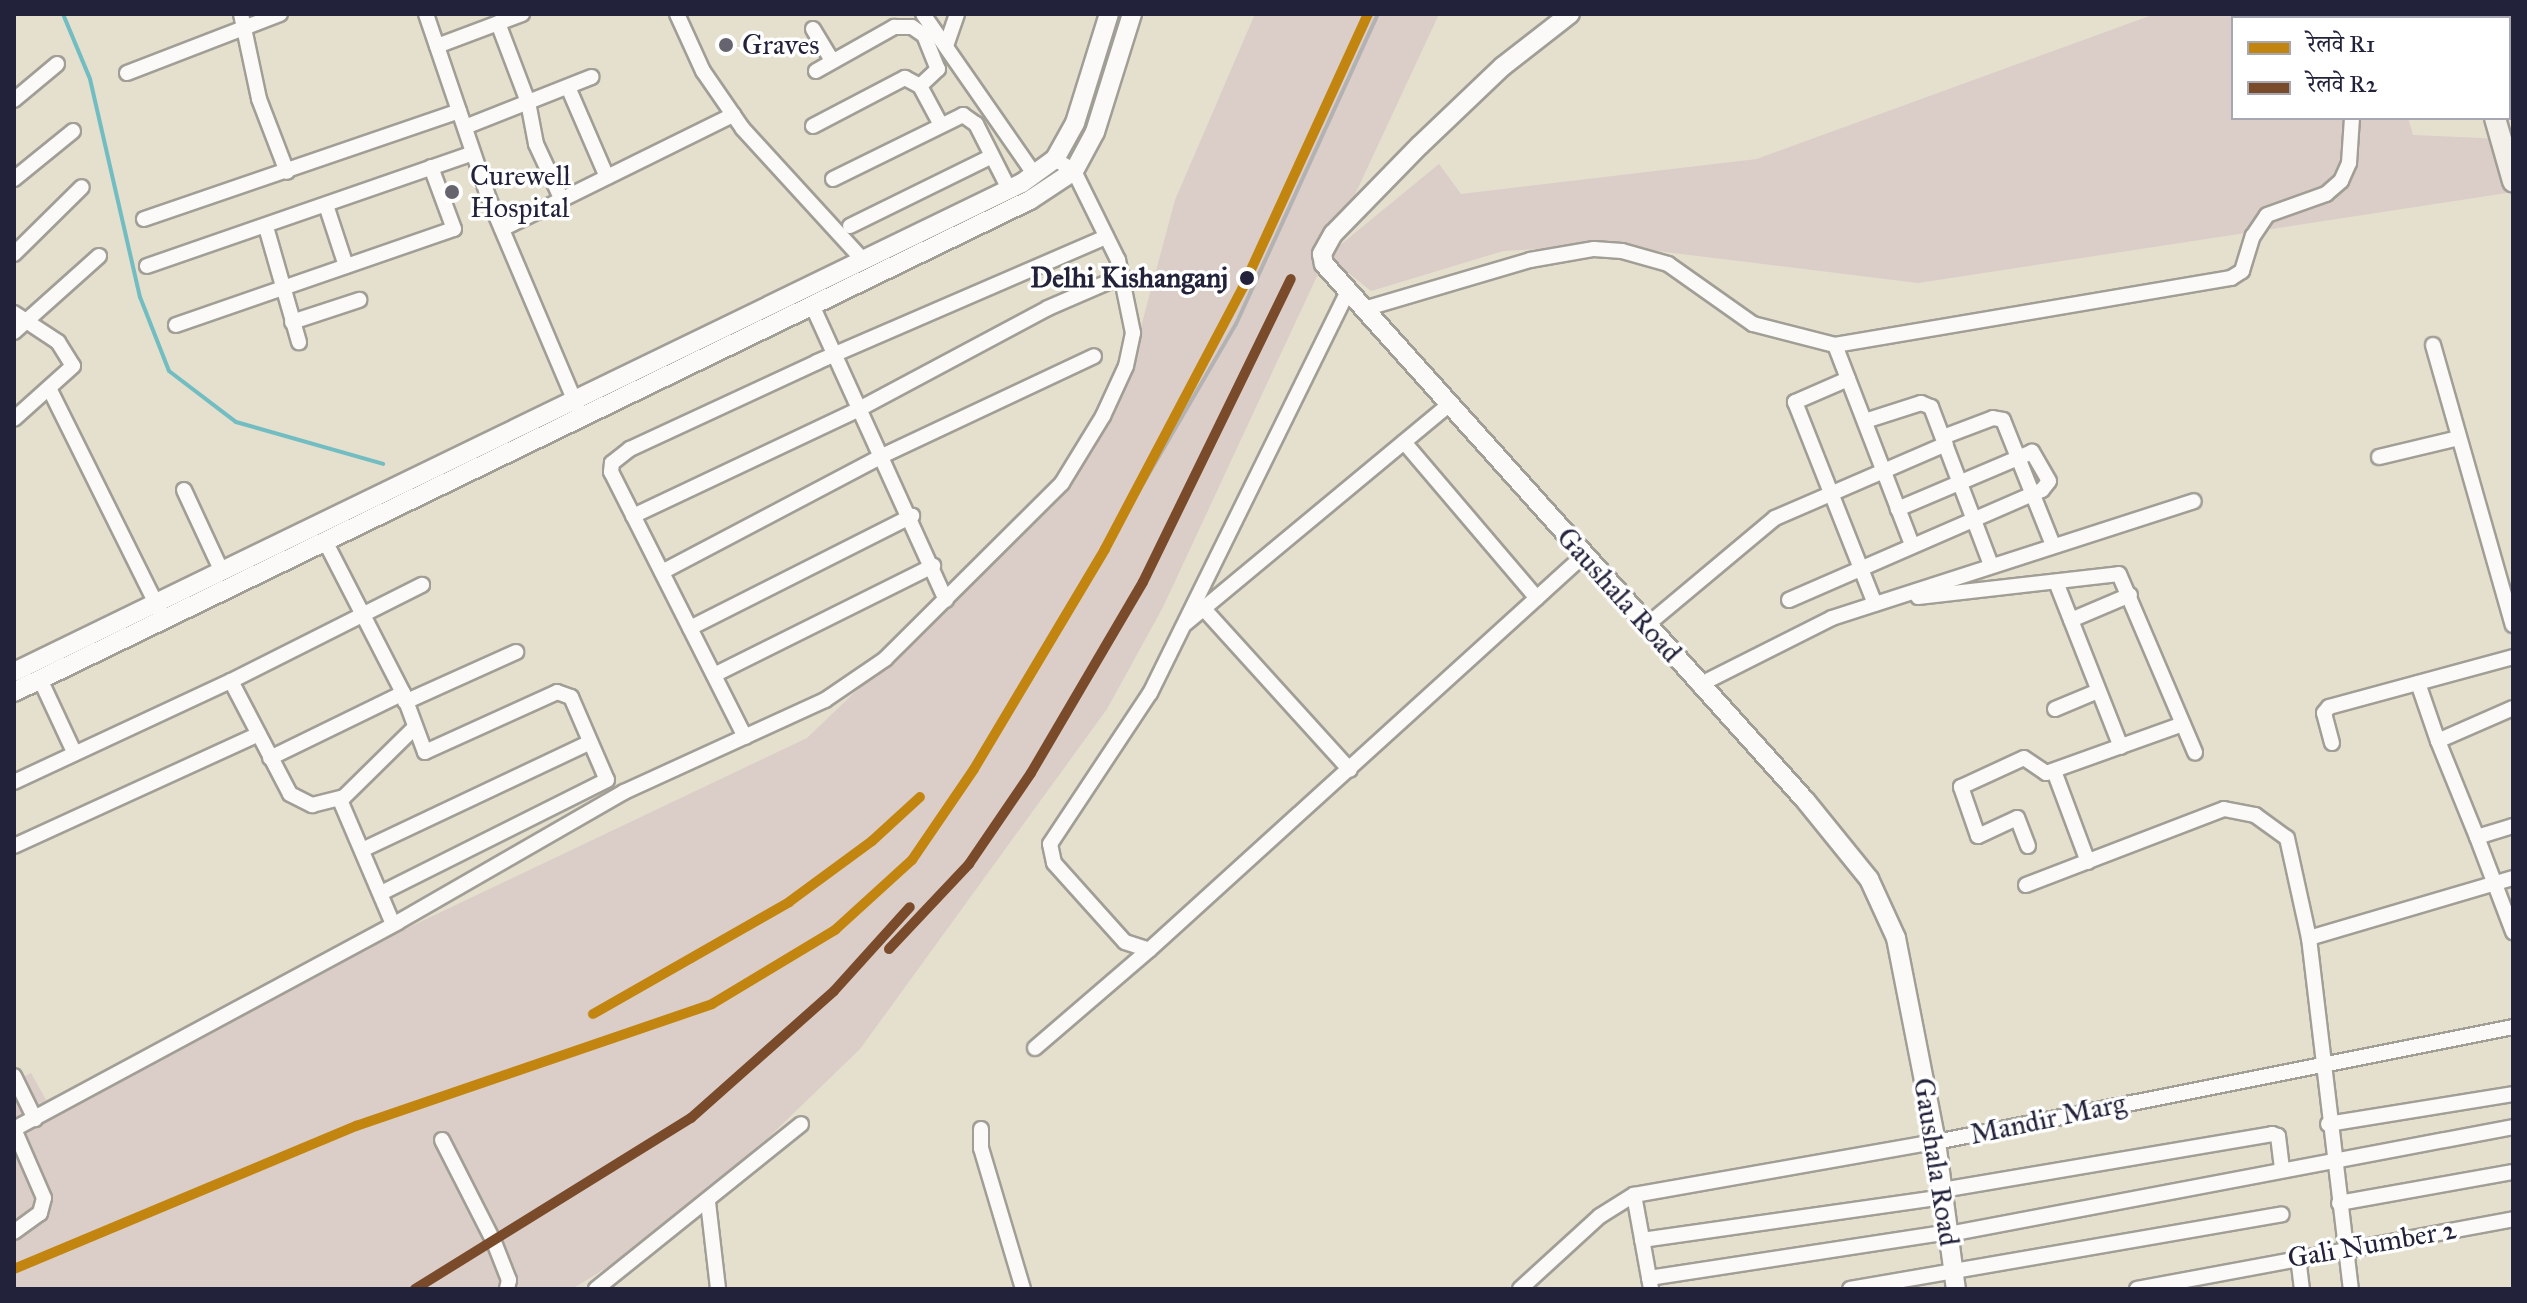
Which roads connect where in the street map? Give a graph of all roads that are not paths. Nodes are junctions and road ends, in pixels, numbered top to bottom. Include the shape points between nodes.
1 (280, 14) edge
2 (426, 14) edge
3 (522, 14) edge
4 (677, 14) edge
5 (923, 14) edge
6 (957, 14) edge
7 (1109, 14) edge
8 (1132, 14) edge
9 (1583, 14) edge
10 (1566, 18) edge
11 (244, 21) edge
12 (498, 23) junction
13 (813, 29) dead end
14 (437, 46) junction
15 (946, 46) junction
16 (832, 61) junction
17 (57, 64) dead end
18 (816, 71) dead end
19 (127, 73) dead end
20 (591, 77) dead end
21 (920, 86) junction
22 (568, 87) junction
23 (14, 100) edge
24 (528, 102) junction
25 (459, 111) junction
26 (733, 115) junction
27 (2352, 120) edge
28 (2496, 120) edge
29 (941, 125) junction
30 (813, 126) dead end
31 (465, 127) junction
32 (73, 131) dead end
33 (473, 153) junction
34 (992, 156) junction
35 (1055, 159) junction
36 (431, 167) junction
37 (1074, 171) junction
38 (287, 172) junction
39 (1034, 174) junction
40 (607, 177) junction
41 (14, 179) edge
42 (833, 179) dead end
43 (2513, 181) edge
44 (82, 187) dead end
45 (1009, 189) junction
46 (562, 200) junction
47 (326, 205) junction
48 (144, 219) dead end
49 (850, 226) dead end
50 (266, 227) junction
51 (502, 229) junction
52 (1106, 237) junction
53 (14, 254) edge
54 (99, 256) dead end
55 (863, 260) junction
56 (147, 266) dead end
57 (346, 266) junction
58 (1122, 276) junction
59 (281, 288) junction
60 (1348, 291) junction
61 (359, 300) dead end
62 (812, 305) junction
63 (1364, 309) junction
64 (17, 322) edge
65 (292, 322) junction
66 (176, 325) dead end
67 (299, 342) dead end
68 (1835, 345) junction
69 (2433, 345) dead end
70 (836, 353) junction
71 (1094, 356) dead end
72 (1848, 379) junction
73 (50, 390) junction
74 (1450, 404) junction
75 (861, 408) junction
76 (578, 409) junction
77 (14, 419) edge
78 (1865, 421) junction
79 (2459, 438) junction
80 (1945, 441) junction
81 (1404, 442) junction
82 (884, 455) junction
83 (2020, 456) junction
84 (2379, 457) dead end
85 (1882, 470) junction
86 (1963, 483) junction
87 (184, 490) dead end
88 (1830, 493) junction
89 (2033, 494) junction
90 (2194, 501) dead end
91 (1898, 509) junction
92 (633, 516) junction
93 (912, 516) junction
94 (1975, 519) junction
95 (325, 541) junction
96 (1912, 545) junction
97 (2053, 545) junction
98 (1583, 556) junction
99 (1991, 565) junction
100 (933, 566) junction
101 (1860, 568) junction
102 (222, 572) junction
103 (662, 572) junction
104 (2056, 582) junction
105 (422, 585) dead end
106 (2130, 595) junction
107 (1537, 598) junction
108 (1890, 599) junction
109 (946, 600) junction
110 (1789, 600) dead end
111 (1875, 604) junction
112 (1204, 609) junction
113 (160, 611) junction
114 (363, 613) junction
115 (2071, 620) junction
116 (1647, 625) junction
117 (2513, 625) edge
118 (690, 628) junction
119 (1180, 629) junction
120 (516, 652) dead end
121 (2513, 657) edge
122 (14, 672) edge
123 (714, 675) junction
124 (40, 679) junction
125 (231, 681) junction
126 (2418, 683) junction
127 (1699, 685) junction
128 (2098, 691) junction
129 (14, 692) edge
130 (404, 698) junction
131 (2513, 708) edge
132 (2055, 709) dead end
133 (2183, 724) junction
134 (413, 729) junction
135 (259, 734) junction
136 (745, 737) junction
137 (2438, 741) junction
138 (590, 742) junction
139 (2332, 743) dead end
140 (2121, 747) junction
141 (74, 752) junction
142 (2195, 752) dead end
143 (270, 758) junction
144 (1350, 770) junction
145 (2054, 771) junction
146 (14, 782) edge
147 (340, 800) junction
148 (2513, 826) edge
149 (2477, 837) junction
150 (14, 846) edge
151 (2028, 846) dead end
152 (362, 850) junction
153 (2088, 862) junction
154 (2513, 878) edge
155 (2494, 883) junction
156 (2026, 885) dead end
157 (381, 893) junction
158 (393, 924) junction
159 (2513, 932) edge
160 (2309, 938) junction
161 (1149, 950) junction
162 (2513, 1027) edge
163 (1035, 1048) dead end
164 (2320, 1064) junction
165 (15, 1074) edge
166 (2513, 1094) edge
167 (35, 1119) junction
168 (801, 1124) dead end
169 (2328, 1124) junction
170 (2513, 1127) edge
171 (14, 1129) edge
172 (981, 1129) dead end
173 (442, 1140) dead end
174 (1936, 1142) junction
175 (2333, 1159) junction
176 (2282, 1170) junction
177 (2513, 1172) edge
178 (1942, 1193) junction
179 (1634, 1195) junction
180 (708, 1202) junction
181 (2339, 1203) junction
182 (2282, 1214) dead end
183 (2513, 1219) edge
184 (14, 1232) edge
185 (1948, 1233) junction
186 (1642, 1240) junction
187 (2345, 1248) junction
188 (2298, 1257) junction
189 (1955, 1280) edge
190 (612, 1283) edge
191 (1650, 1283) edge
192 (507, 1289) edge
193 (596, 1289) edge
194 (718, 1289) edge
195 (1023, 1289) edge
196 (1520, 1289) edge
197 (1850, 1289) edge
198 (2137, 1289) edge
199 (2302, 1289) edge
200 (2351, 1289) edge

1 - 11 street
2 - 14 street
3 - 12 street
4 - 26 street via 703,71
5 - 15 street
6 - 15 street
7 - 35 street via 1075,123
8 - 37 street via 1095,132
9 - 10 street
10 - 60 street, Gaushala Road via 1502,67 1333,234 1325,245 1324,264
11 - 19 street
11 - 38 street via 257,91
12 - 14 street
12 - 24 street
13 - 16 street
14 - 25 street
15 - 39 street
16 - 18 street
16 - 21 street via 894,27 912,27 924,35 938,69
17 - 23 street
20 - 22 street
21 - 29 street
21 - 30 street via 905,78
22 - 24 street
22 - 40 street
24 - 31 street
24 - 46 street via 536,144
25 - 31 street
25 - 38 street
26 - 40 street
26 - 55 street
27 - 68 street via 2349,163 2341,181 2326,194 2267,215 2238,276
28 - 43 main road
29 - 34 street via 970,117
29 - 42 street
31 - 33 street
32 - 41 street
33 - 36 street
33 - 51 street
34 - 45 street
34 - 49 street
35 - 37 street
35 - 39 street
36 - 47 street
36 - 57 street via 454,229
37 - 52 street
37 - 62 street via 1030,200
38 - 48 street
39 - 45 street
40 - 46 street
44 - 53 street
45 - 55 street
46 - 51 street
47 - 50 street
47 - 57 street
50 - 56 street
50 - 59 street
51 - 76 street
52 - 58 street
52 - 70 street
54 - 64 street
55 - 76 street
57 - 59 street
58 - 75 street via 1048,308
58 - 109 street via 1133,333 1126,366 1103,416 1078,461 1040,509
59 - 65 street
59 - 66 street
60 - 63 street, Gaushala Road
60 - 119 street
61 - 65 street
62 - 70 street
62 - 76 street
63 - 68 street via 1530,260 1594,249 1622,251 1668,264 1753,324
63 - 74 street, Gaushala Road
64 - 73 street via 58,342 72,358 70,372
65 - 67 street
68 - 72 street
69 - 79 street
70 - 75 street
70 - 92 street via 619,456 611,472
71 - 82 street
72 - 78 street
72 - 88 street via 1795,402
73 - 77 street
73 - 113 street
74 - 81 street
74 - 98 street, Gaushala Road
75 - 82 street
75 - 92 street
76 - 95 street
76 - 102 street
78 - 80 street via 1927,404
78 - 85 street
79 - 84 street
79 - 117 street
80 - 83 street via 1998,417 2008,425
80 - 85 street
80 - 86 street
81 - 107 street
81 - 112 street
82 - 93 street
82 - 103 street
83 - 86 street
83 - 89 street via 2038,454 2049,481
85 - 88 street
85 - 91 street
86 - 91 street
86 - 94 street
87 - 102 street
88 - 101 street
88 - 116 street via 1761,527
89 - 94 street
89 - 97 street
90 - 97 street
91 - 96 street
92 - 103 street
93 - 100 street
93 - 118 street
94 - 96 street
94 - 99 street
95 - 113 street
95 - 114 street
96 - 101 street
97 - 99 street
98 - 107 street
98 - 116 street, Gaushala Road
99 - 108 street
100 - 109 street
100 - 123 street
101 - 110 street
101 - 111 street
102 - 113 street
103 - 118 street
104 - 106 street via 2119,574
104 - 108 street
104 - 115 street
105 - 114 street
106 - 115 street
106 - 133 street
107 - 144 street
108 - 111 street
109 - 136 street via 865,676
111 - 127 street via 1785,638
112 - 119 street
112 - 144 street
113 - 122 street
113 - 124 street
114 - 125 street
114 - 130 street
115 - 128 street
116 - 127 street, Gaushala Road
118 - 123 street
119 - 161 street via 1143,706 1050,844 1054,863 1125,942
120 - 130 street
121 - 126 street
123 - 136 street
124 - 129 street
124 - 141 street
125 - 135 street
125 - 141 street
126 - 137 street
126 - 139 street via 2326,709
127 - 174 street, Gaushala Road via 1850,852 1885,908 1896,938
128 - 132 street
128 - 140 street
130 - 134 street
130 - 143 street
131 - 137 street
133 - 140 street
133 - 142 street
134 - 138 street via 430,752 557,692 571,697
134 - 147 street
135 - 143 street
135 - 150 street
136 - 158 street via 624,792
137 - 149 street
138 - 152 street
138 - 157 street via 605,783
140 - 145 street
141 - 146 street
143 - 147 street via 297,799 312,805
144 - 161 street
145 - 151 street via 2046,773 2024,758 1961,787 1978,836 2017,818
145 - 153 street
147 - 152 street
148 - 149 street
149 - 155 street
152 - 157 street
153 - 156 street
153 - 160 street via 2224,809 2255,815 2291,845
154 - 155 street
155 - 159 street
155 - 160 street via 2364,926
157 - 158 street
158 - 167 street
160 - 164 street
161 - 163 street
162 - 164 street, Mandir Marg
164 - 169 street
164 - 174 street, Mandir Marg
165 - 167 street
166 - 169 street
167 - 171 street
168 - 180 street
169 - 175 street
170 - 175 street
171 - 184 street via 44,1198 40,1213
172 - 195 street via 981,1148
173 - 192 street via 494,1242 509,1280
174 - 178 street, Gaushala Road
174 - 179 street, Mandir Marg
175 - 176 street
175 - 181 street
176 - 178 street via 2278,1136 2272,1134
176 - 185 street
177 - 181 street
178 - 185 street, Gaushala Road
178 - 186 street
179 - 186 street
179 - 196 street, Mandir Marg via 1600,1216
180 - 190 street
180 - 194 street
181 - 187 street
182 - 189 street
183 - 187 street, Gali Number 2
185 - 189 street, Gaushala Road
185 - 191 street
186 - 191 street
187 - 188 street, Gali Number 2
187 - 200 street
188 - 198 street, Gali Number 2
188 - 199 street
189 - 197 street
190 - 193 street

